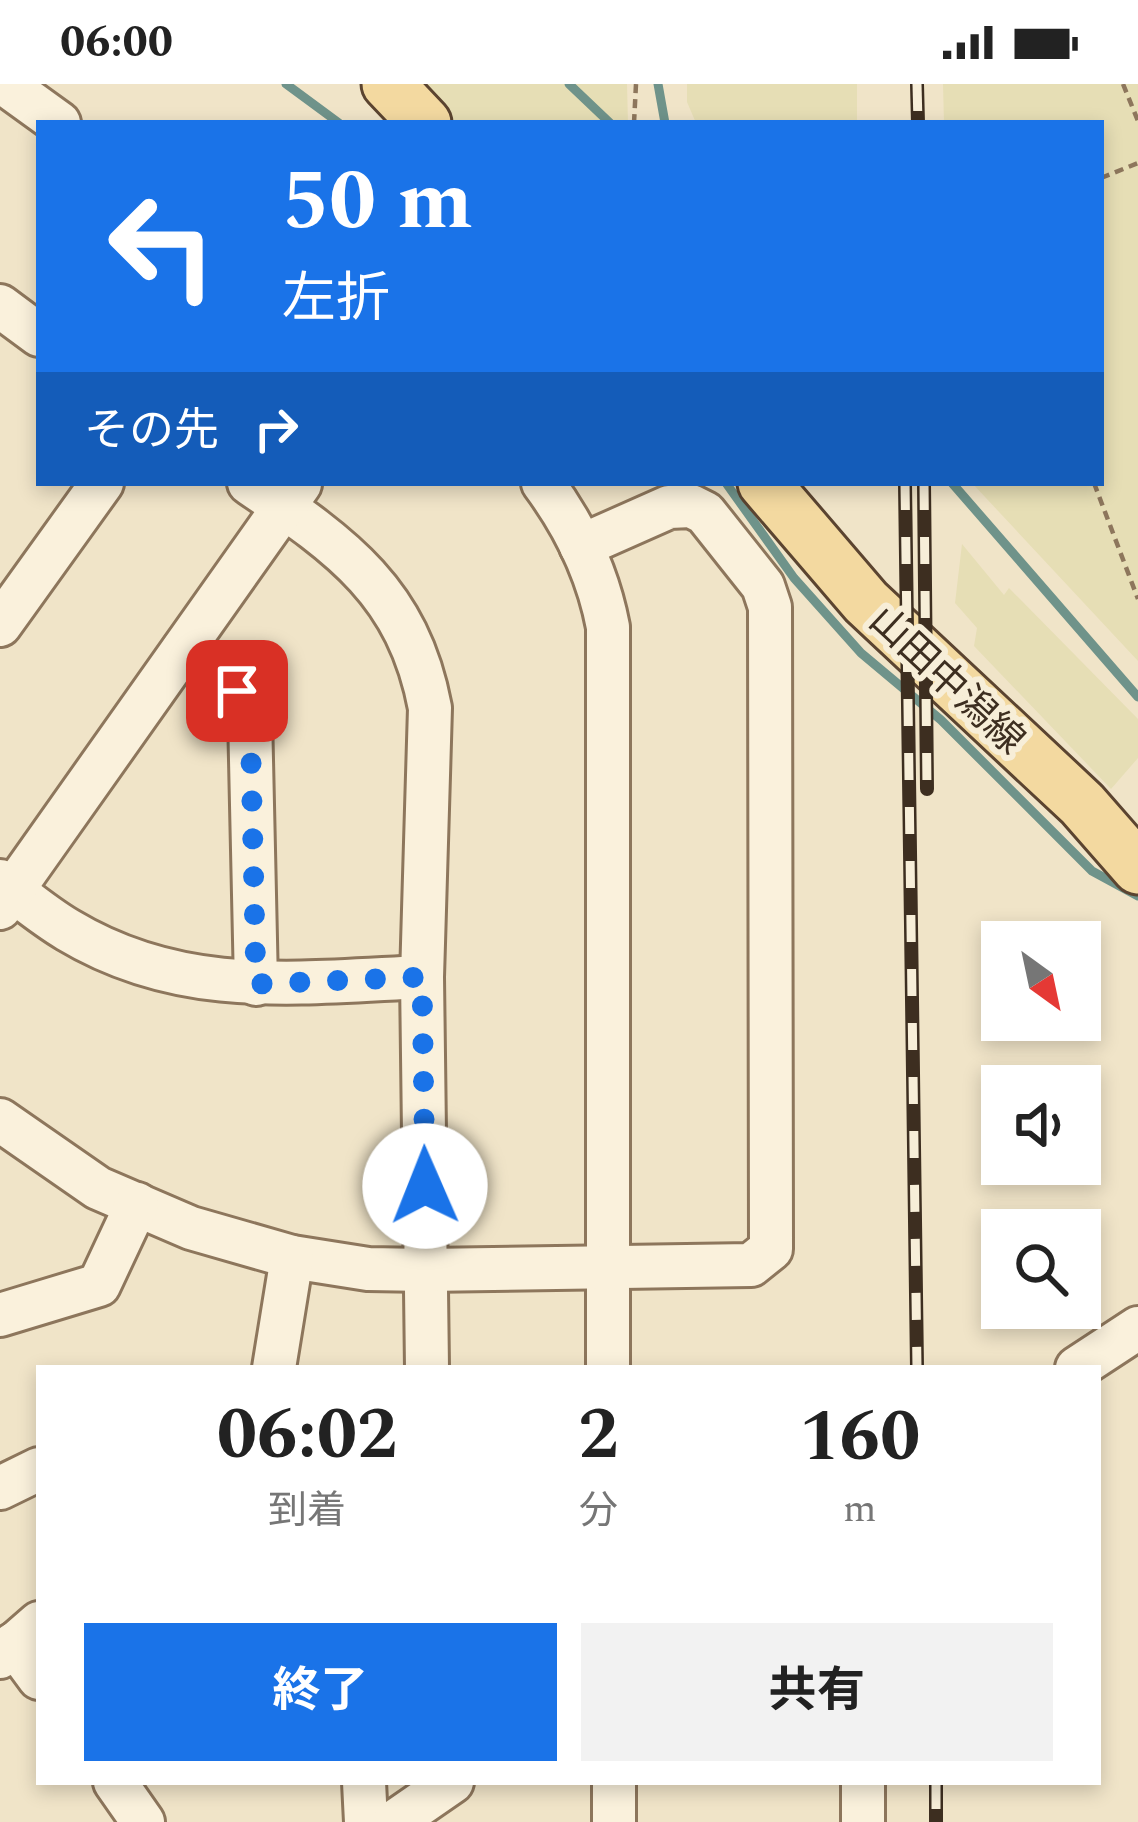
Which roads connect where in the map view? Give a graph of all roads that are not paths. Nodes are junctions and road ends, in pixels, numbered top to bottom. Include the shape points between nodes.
1 (4, 84) edge
2 (388, 84) edge
3 (55, 120) edge
4 (422, 120) edge
5 (100, 486) edge
6 (545, 486) edge
7 (767, 486) edge
8 (278, 491) edge
9 (581, 546) junction
10 (0, 625) edge
11 (182, 650) junction
12 (1138, 868) edge
13 (4, 892) edge
14 (422, 977) junction
15 (256, 984) junction
16 (0, 1120) edge
17 (136, 1204) junction
18 (292, 1257) junction
19 (607, 1266) junction
20 (426, 1270) junction
21 (0, 1315) edge
22 (1138, 1328) edge
23 (274, 1365) edge
24 (427, 1365) edge
25 (608, 1365) edge
26 (1082, 1365) edge
27 (36, 1470) edge
28 (0, 1488) edge
29 (18, 1641) edge
30 (36, 1673) edge
31 (117, 1785) edge
32 (364, 1785) edge
33 (448, 1785) edge
34 (614, 1785) edge
35 (863, 1785) edge
36 (142, 1822) edge
37 (366, 1822) edge
38 (394, 1822) edge
39 (614, 1822) edge
40 (863, 1822) edge

1 - 3 street
2 - 4 main road
5 - 10 street
6 - 9 street
7 - 12 main road, 山田中潟線 via 866,602 1082,804
8 - 11 street
8 - 14 street via 364,569 401,620 423,674 430,708
9 - 19 street via 608,627
9 - 19 street via 669,507 691,506 763,586 770,607 771,1249 751,1265
11 - 13 street
11 - 15 street via 237,691 250,715
13 - 15 street via 130,960
14 - 15 street
14 - 20 street
16 - 17 street via 98,1188
17 - 18 street
17 - 21 street via 99,1285
18 - 20 street
18 - 23 street
19 - 20 street
19 - 25 street
20 - 24 street
22 - 26 street
27 - 28 street
29 - 30 street
31 - 36 street
32 - 37 street
33 - 38 street
34 - 39 street
35 - 40 street

